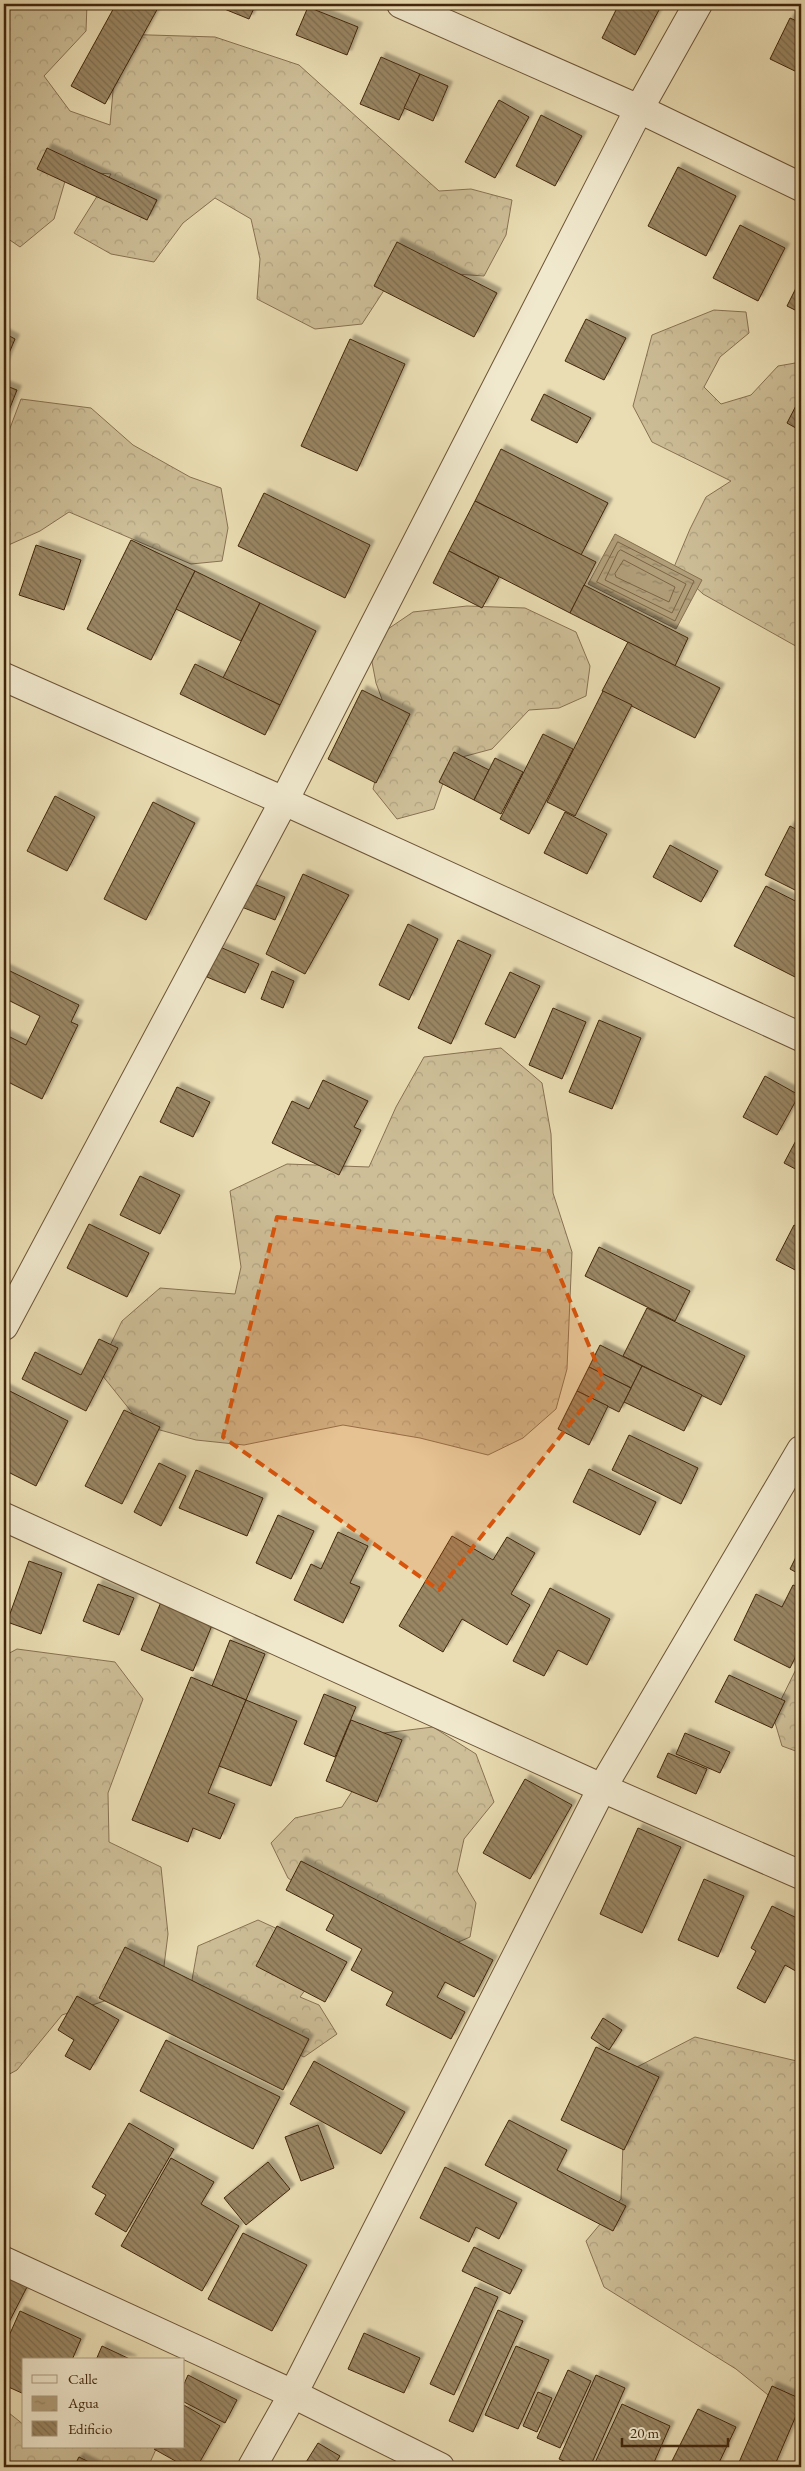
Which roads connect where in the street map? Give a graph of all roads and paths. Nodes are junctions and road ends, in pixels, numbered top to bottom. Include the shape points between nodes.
1 (401, 4) edge
2 (698, 4) edge
3 (639, 109) junction
4 (801, 187) edge
5 (4, 677) edge
6 (284, 801) junction
7 (801, 1037) edge
8 (4, 1326) edge
9 (801, 1450) edge
10 (4, 1517) edge
11 (602, 1788) junction
12 (801, 1875) edge
13 (4, 2261) edge
14 (293, 2394) junction
15 (252, 2467) edge
16 (440, 2467) edge

1 - 3 street
2 - 3 street
3 - 4 street
3 - 6 street
5 - 6 street
6 - 7 street
6 - 8 street
9 - 11 street
10 - 11 street
11 - 12 street
11 - 14 street
13 - 14 street
14 - 15 street
14 - 16 street

